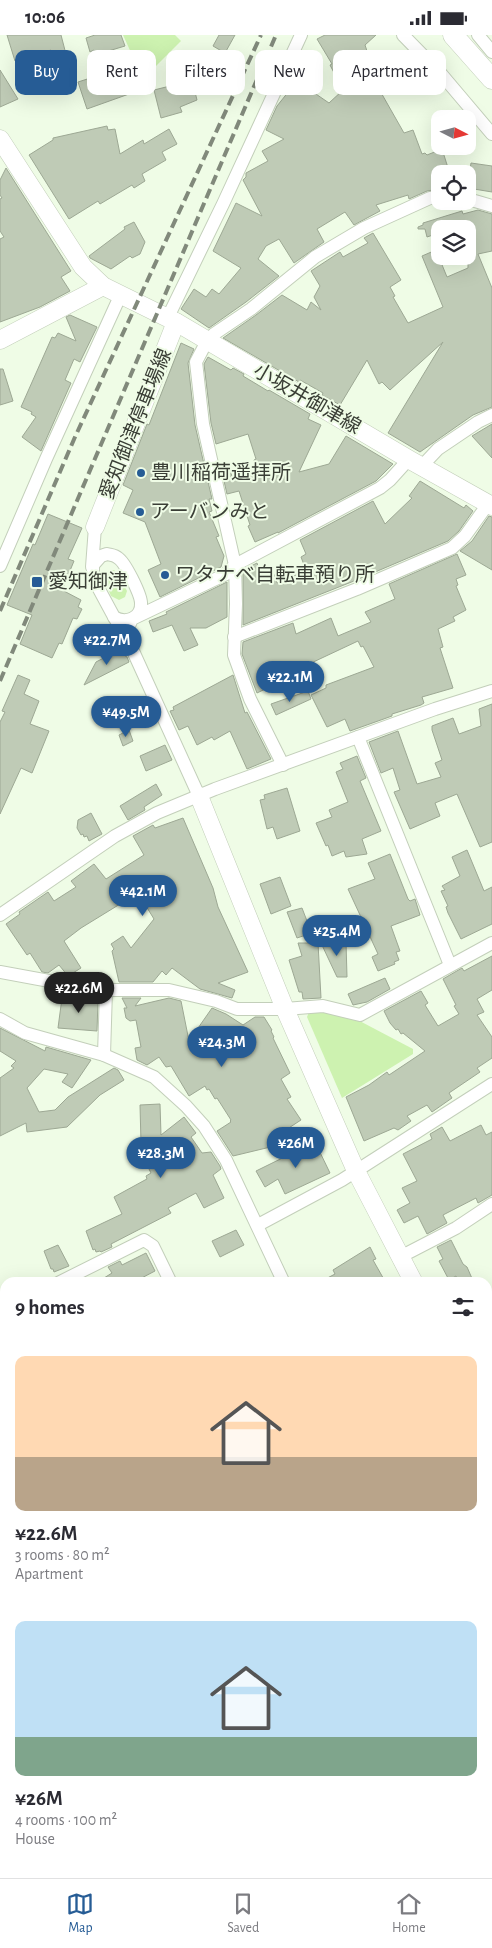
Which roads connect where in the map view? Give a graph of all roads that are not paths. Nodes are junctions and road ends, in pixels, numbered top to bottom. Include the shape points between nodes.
1 (300, 35) edge
2 (403, 35) edge
3 (453, 35) edge
4 (478, 35) edge
5 (492, 52) edge
6 (490, 77) edge
7 (492, 134) edge
8 (2, 145) edge
9 (431, 198) edge
10 (476, 201) edge
11 (492, 206) edge
12 (103, 286) junction
13 (121, 294) junction
14 (172, 320) junction
15 (0, 340) edge
16 (208, 341) junction
17 (492, 415) edge
18 (415, 463) junction
19 (490, 505) edge
20 (94, 534) junction
21 (114, 555) junction
22 (235, 565) junction
23 (0, 566) edge
24 (92, 572) junction
25 (140, 597) junction
26 (148, 611) junction
27 (114, 617) junction
28 (132, 619) junction
29 (234, 637) junction
30 (128, 640) junction
31 (492, 691) edge
32 (358, 737) junction
33 (283, 765) junction
34 (199, 797) junction
35 (0, 915) edge
36 (492, 943) edge
37 (450, 965) junction
38 (0, 972) edge
39 (106, 990) junction
40 (285, 1009) junction
41 (0, 1019) edge
42 (104, 1055) junction
43 (492, 1084) edge
44 (356, 1171) junction
45 (492, 1204) edge
46 (258, 1225) junction
47 (400, 1257) junction
48 (70, 1277) edge
49 (167, 1277) edge
50 (281, 1277) edge
51 (411, 1277) edge

1 - 14 street
2 - 7 street
3 - 6 main road
4 - 5 street
8 - 12 main road, 小坂井御津線 via 83,267
9 - 16 street via 364,228 316,257
10 - 11 street
12 - 13 main road, 小坂井御津線
12 - 15 main road
13 - 14 main road, 小坂井御津線
13 - 23 street
14 - 16 main road, 小坂井御津線
14 - 20 main road, 愛知御津停車場線
16 - 18 main road, 小坂井御津線
16 - 22 street via 196,362 203,425
17 - 18 street
18 - 19 main road, 小坂井御津線
18 - 22 street via 380,488
19 - 29 street via 452,548
20 - 21 street via 102,550
20 - 24 street
21 - 24 street via 101,556 93,565
21 - 25 street via 123,563
22 - 26 street via 226,574
22 - 29 street
24 - 27 street
25 - 26 street
25 - 28 street via 140,610
26 - 28 street
27 - 28 street
27 - 30 street
28 - 30 street
29 - 33 street via 234,655 250,699
30 - 34 street
31 - 32 street
32 - 33 street
32 - 37 street
33 - 34 street
34 - 35 street via 157,813 115,836
34 - 40 main road
36 - 37 street
37 - 40 street via 360,1015 323,1006
38 - 39 street
39 - 40 street via 169,990 237,1009
39 - 42 street
40 - 44 main road
41 - 42 street via 25,1033
42 - 46 street via 154,1077 204,1126 226,1160
43 - 44 street
44 - 46 street
44 - 47 main road
45 - 47 street via 456,1228
46 - 50 street
47 - 51 main road
48 - 49 street via 144,1240 153,1246

